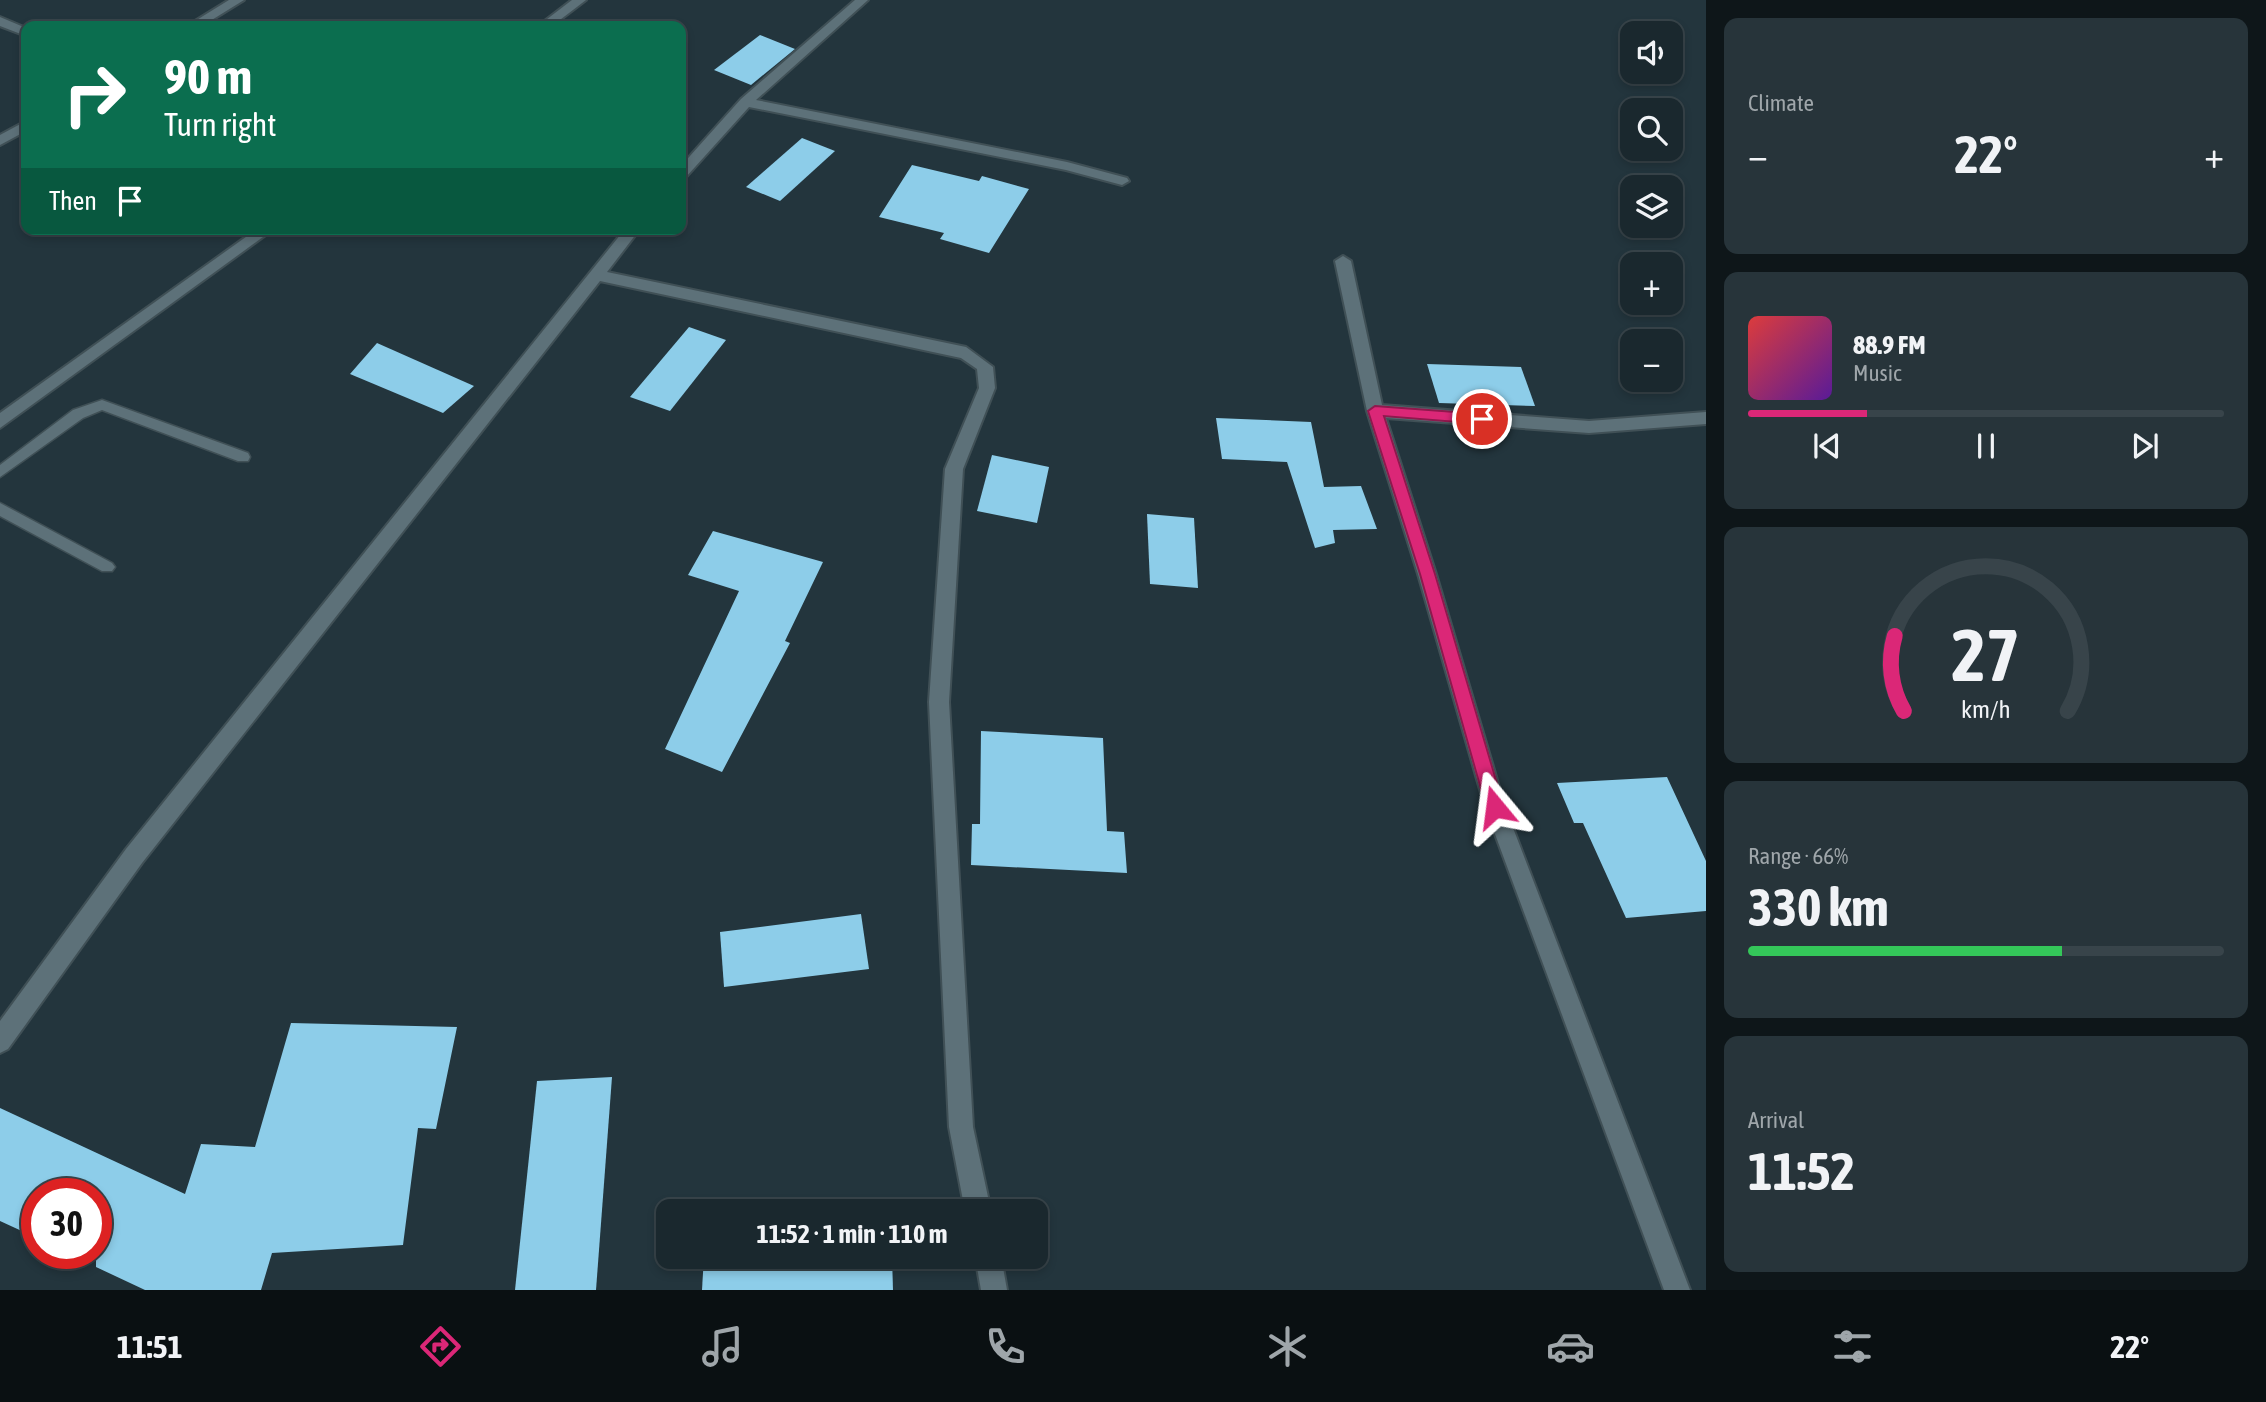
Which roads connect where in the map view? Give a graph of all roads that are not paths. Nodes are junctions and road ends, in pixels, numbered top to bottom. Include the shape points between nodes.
1 (238, 0) edge
2 (580, 0) edge
3 (862, 0) edge
4 (0, 21) edge
5 (202, 21) edge
6 (551, 21) edge
7 (21, 30) edge
8 (746, 102) junction
9 (21, 128) edge
10 (0, 141) edge
11 (686, 168) edge
12 (1122, 181) dead end
13 (259, 235) edge
14 (628, 235) edge
15 (1343, 261) dead end
16 (597, 275) junction
17 (1375, 411) junction
18 (1706, 418) edge
19 (0, 422) edge
20 (243, 457) dead end
21 (0, 472) edge
22 (0, 509) edge
23 (107, 567) dead end
24 (0, 1041) edge
25 (976, 1199) edge
26 (990, 1269) edge
27 (994, 1290) edge
28 (1677, 1290) edge

1 - 5 street
2 - 6 street
3 - 8 street
4 - 7 street
8 - 11 street
8 - 12 street
9 - 10 street
13 - 19 street
14 - 16 street
15 - 17 street
16 - 24 street via 134,856
16 - 25 street via 966,353 985,367 987,388 954,469 939,702 961,1127
17 - 18 street via 1589,427
17 - 28 street via 1495,807
20 - 21 lane via 102,405 78,414
22 - 23 lane
26 - 27 street

